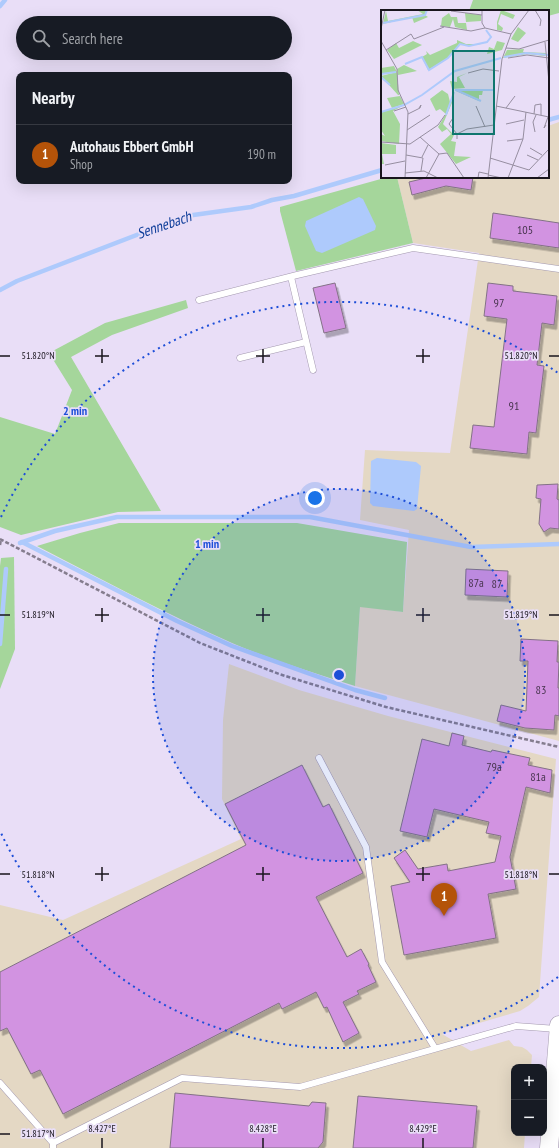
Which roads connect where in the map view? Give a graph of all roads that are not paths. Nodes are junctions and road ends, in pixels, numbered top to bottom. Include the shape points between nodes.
1 (559, 268) edge
2 (291, 277) junction
3 (199, 300) dead end
4 (306, 342) junction
5 (240, 358) dead end
6 (313, 370) dead end
7 (319, 758) dead end
8 (559, 1024) edge
9 (559, 1029) edge
10 (435, 1048) junction
11 (557, 1062) edge
12 (0, 1083) edge
13 (53, 1146) edge
14 (549, 1148) edge

1 - 2 lane via 413,248
2 - 3 lane
2 - 4 lane
4 - 5 lane
4 - 6 lane
7 - 10 lane via 366,847 382,962
8 - 9 main road
9 - 10 lane via 516,1026
9 - 11 main road
10 - 13 lane via 300,1087 182,1078
11 - 14 main road
12 - 13 lane

